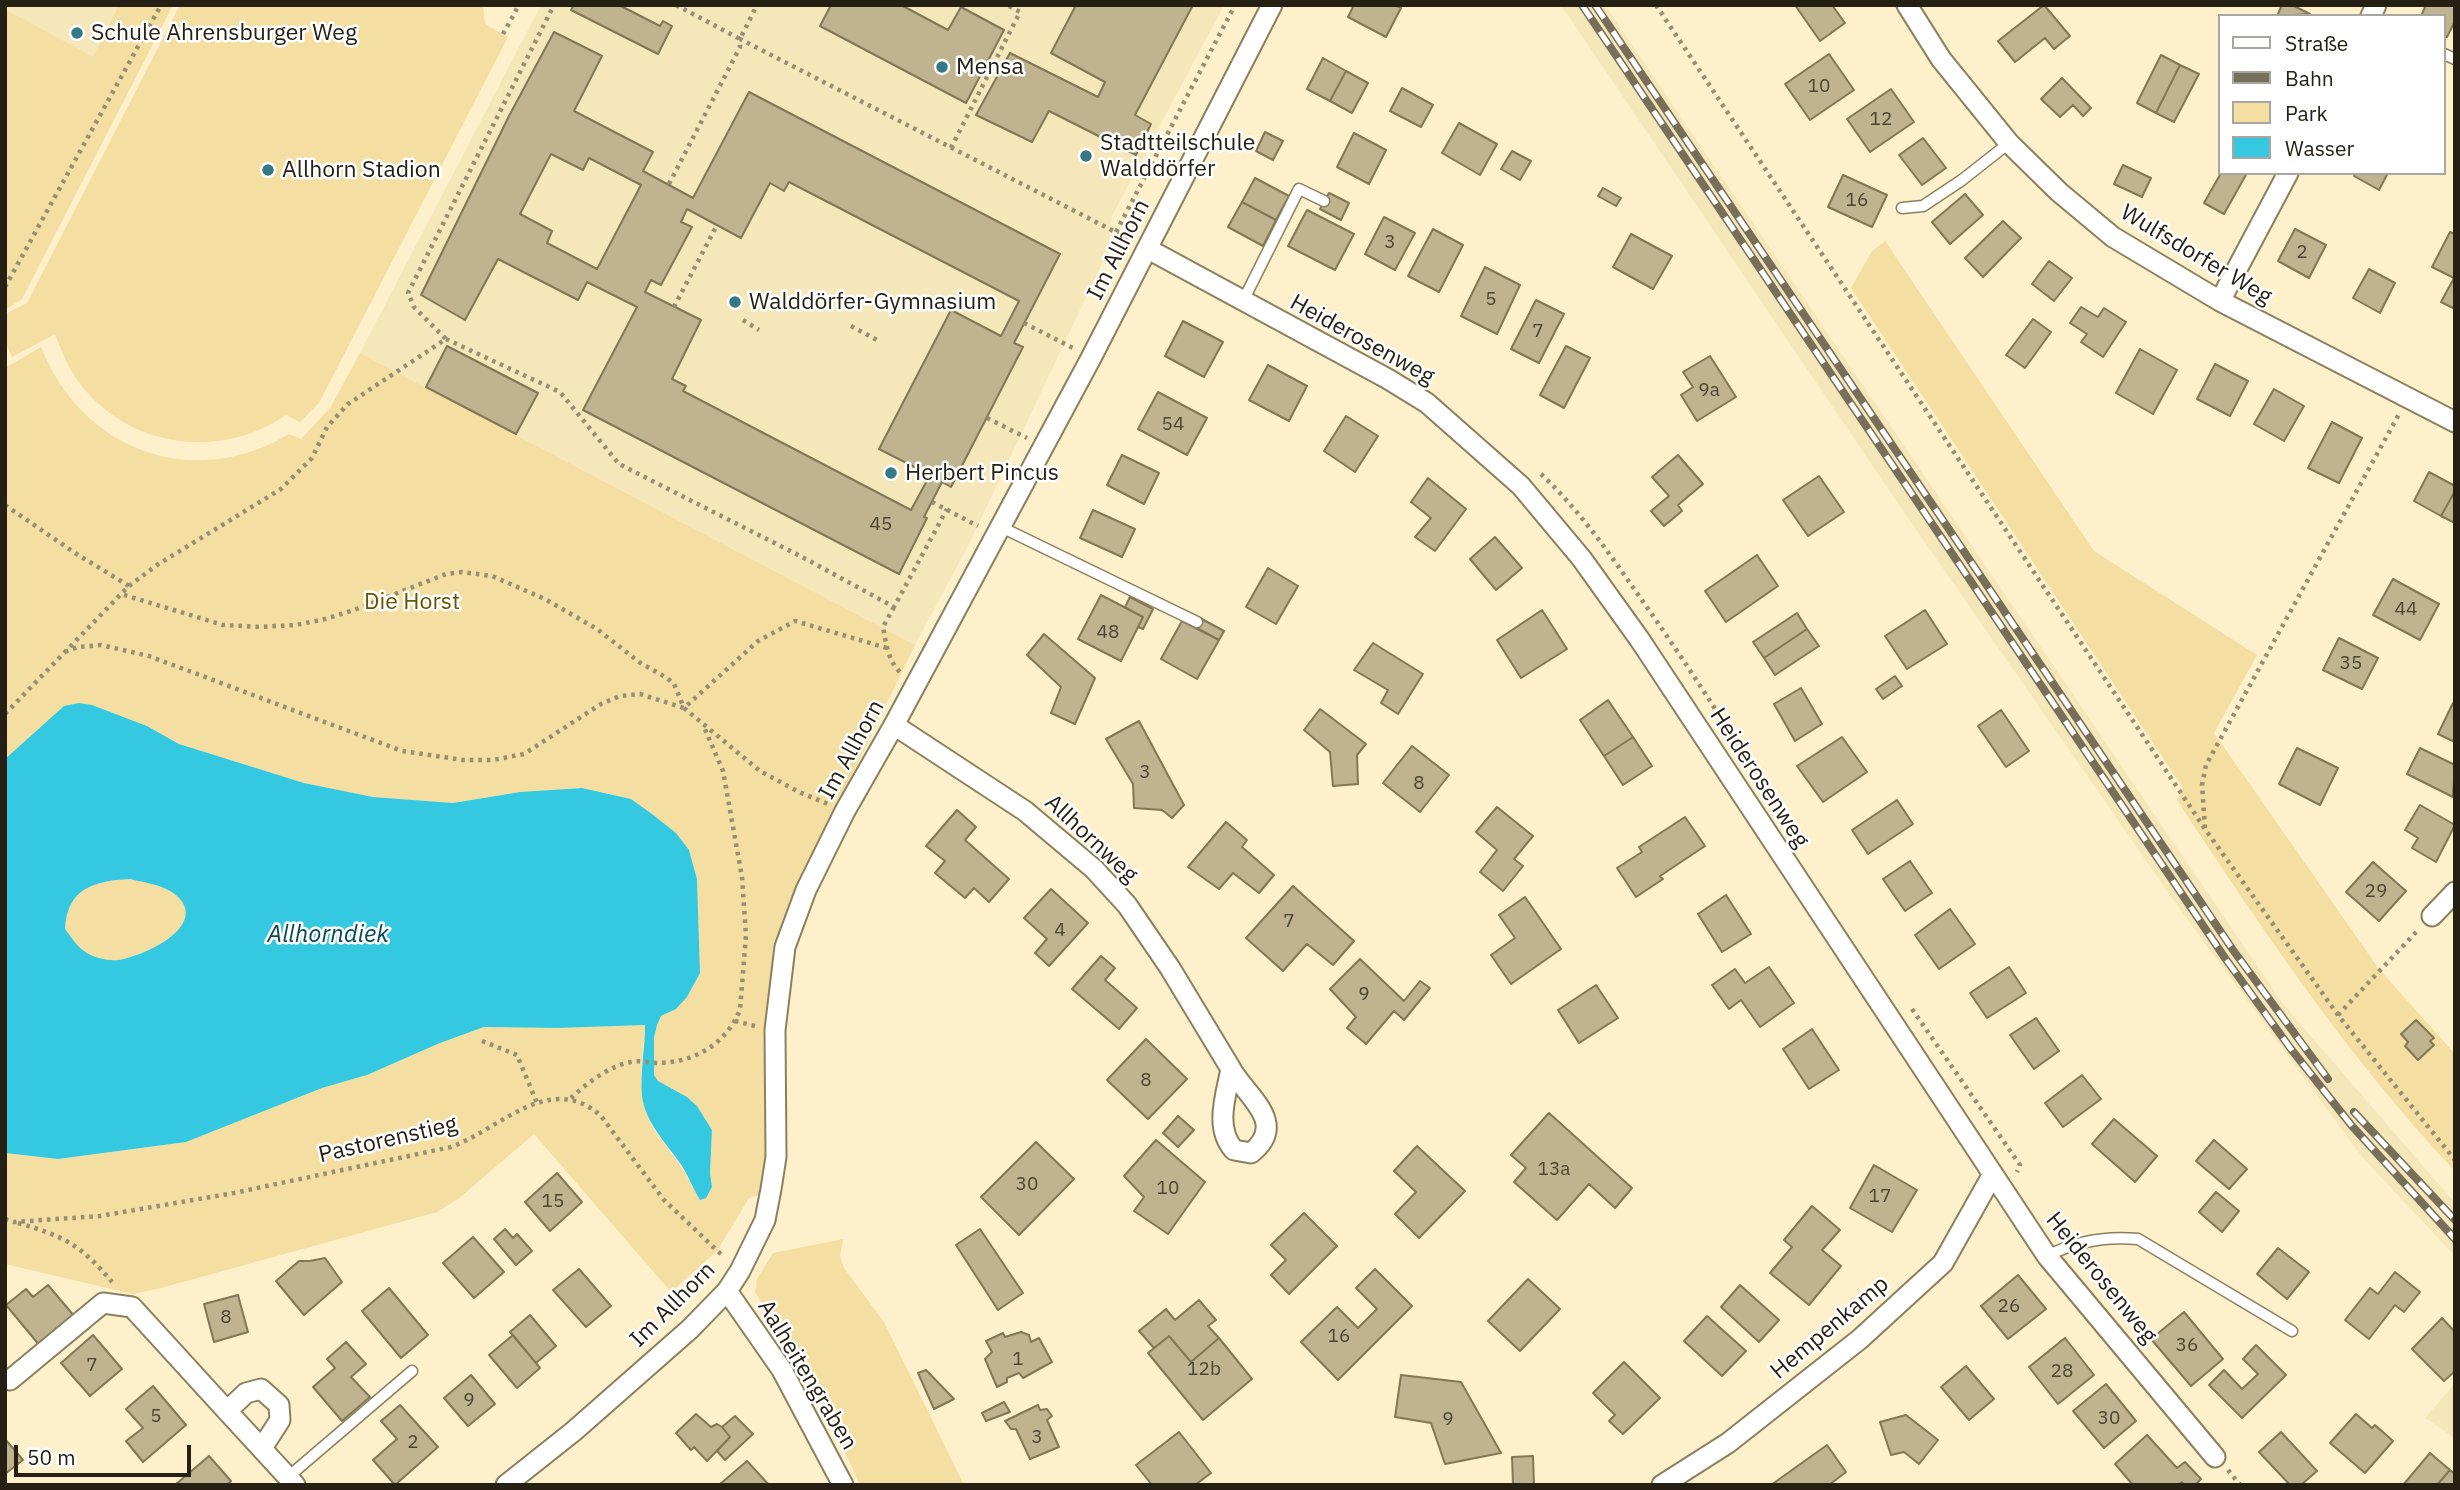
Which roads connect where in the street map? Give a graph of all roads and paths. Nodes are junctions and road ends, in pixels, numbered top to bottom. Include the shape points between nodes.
1 (161, 5) edge
2 (519, 5) edge
3 (554, 5) edge
4 (676, 5) edge
5 (757, 5) edge
6 (1007, 5) edge
7 (1024, 5) edge
8 (1235, 5) edge
9 (1272, 5) edge
10 (1656, 5) edge
11 (1906, 5) edge
12 (1020, 12) junction
13 (503, 34) dead end
14 (740, 39) junction
15 (2009, 144) junction
16 (951, 148) junction
17 (2287, 175) edge
18 (669, 184) dead end
19 (1324, 201) dead end
20 (1902, 208) dead end
21 (717, 225) dead end
22 (1116, 232) junction
23 (1148, 249) junction
24 (5, 288) edge
25 (1243, 301) junction
26 (2220, 301) junction
27 (674, 307) dead end
28 (743, 320) dead end
29 (1024, 323) dead end
30 (852, 326) dead end
31 (759, 330) dead end
32 (446, 339) junction
33 (877, 340) dead end
34 (1058, 341) dead end
35 (2408, 399) junction
36 (987, 418) dead end
37 (2455, 422) edge
38 (1044, 447) junction
39 (932, 502) dead end
40 (5, 505) edge
41 (947, 509) junction
42 (963, 518) dead end
43 (1001, 527) junction
44 (129, 586) junction
45 (121, 594) junction
46 (894, 607) junction
47 (1197, 622) dead end
48 (887, 648) junction
49 (64, 652) junction
50 (915, 687) junction
51 (684, 708) junction
52 (5, 713) edge
53 (701, 722) junction
54 (894, 726) junction
55 (845, 811) junction
56 (2205, 829) junction
57 (2455, 892) edge
58 (2432, 916) joint
59 (2338, 1015) junction
60 (482, 1041) dead end
61 (1231, 1069) dead end
62 (570, 1099) junction
63 (537, 1103) junction
64 (2455, 1160) edge
65 (1993, 1174) junction
66 (5, 1219) edge
67 (14, 1222) junction
68 (2047, 1256) junction
69 (740, 1271) junction
70 (727, 1291) junction
71 (132, 1307) junction
72 (2292, 1331) dead end
73 (412, 1371) dead end
74 (10, 1380) dead end
75 (227, 1411) junction
76 (262, 1448) junction
77 (2216, 1457) dead end
78 (292, 1481) edge
79 (506, 1485) edge
80 (844, 1485) edge
81 (1662, 1485) edge

1 - 24 path
2 - 13 path
3 - 32 path via 408,293 414,307
4 - 14 path
5 - 14 path
6 - 12 path
7 - 12 path
8 - 22 path
9 - 23 street, Im Allhorn
10 - 56 path
11 - 15 street, Wulfsdorfer Weg via 1941,59
12 - 16 path
14 - 16 path
14 - 18 path via 740,47
15 - 20 lane via 1923,206
15 - 26 street, Wulfsdorfer Weg via 2113,237
16 - 22 path
17 - 26 street
19 - 25 lane via 1299,189
21 - 27 path
22 - 23 path
23 - 25 street, Heiderosenweg
23 - 38 street, Im Allhorn
25 - 65 street, Heiderosenweg via 1427,403 1521,486 1640,640
26 - 35 street, Wulfsdorfer Weg
28 - 31 path
29 - 34 path
30 - 33 path
32 - 44 path via 348,404 327,427 312,458 281,489
32 - 46 path via 560,392 619,464
35 - 37 street, Wulfsdorfer Weg
35 - 56 path via 2206,765 2202,785
36 - 38 path
38 - 43 street, Im Allhorn
39 - 41 path
40 - 44 path
41 - 42 path
41 - 46 path
43 - 47 lane
43 - 50 street, Im Allhorn
44 - 45 path
45 - 49 path
45 - 51 path via 223,625 260,627 325,619 446,574 492,576 597,629 674,684
46 - 48 path via 883,627
48 - 50 path via 895,668
48 - 51 path via 795,621 758,641
49 - 51 path via 91,645 149,656 382,745 453,760 524,754 620,696 640,694
49 - 52 path
50 - 54 street, Im Allhorn
51 - 53 path
53 - 55 path via 760,771
53 - 62 path via 723,771 742,877 746,935 740,1010 705,1052 692,1059 615,1067
54 - 55 street, Im Allhorn
54 - 61 street, Allhornweg via 1025,811 1094,869 1128,905
55 - 69 street, Im Allhorn via 806,890 785,947 775,1030 776,1157 765,1220
56 - 59 path
57 - 58 street
58 - 59 path
59 - 64 path
60 - 63 path via 517,1055
62 - 63 path, Pastorenstieg
62 - 69 path via 601,1116 664,1200
63 - 67 path, Pastorenstieg via 451,1147 127,1212
65 - 68 street, Heiderosenweg
65 - 81 street, Hempenkamp via 1942,1263 1860,1339 1728,1443
66 - 67 path, Pastorenstieg
67 - 71 path via 51,1233 85,1252
68 - 72 lane via 2080,1242 2138,1239
68 - 77 street, Heiderosenweg
69 - 70 street, Im Allhorn
70 - 79 street, Im Allhorn via 690,1329
70 - 80 street, Aalheitengraben via 782,1370
71 - 74 street via 103,1303
71 - 75 street
73 - 78 lane
75 - 76 street
75 - 76 street via 246,1393 261,1389 279,1405 280,1420
76 - 78 street

